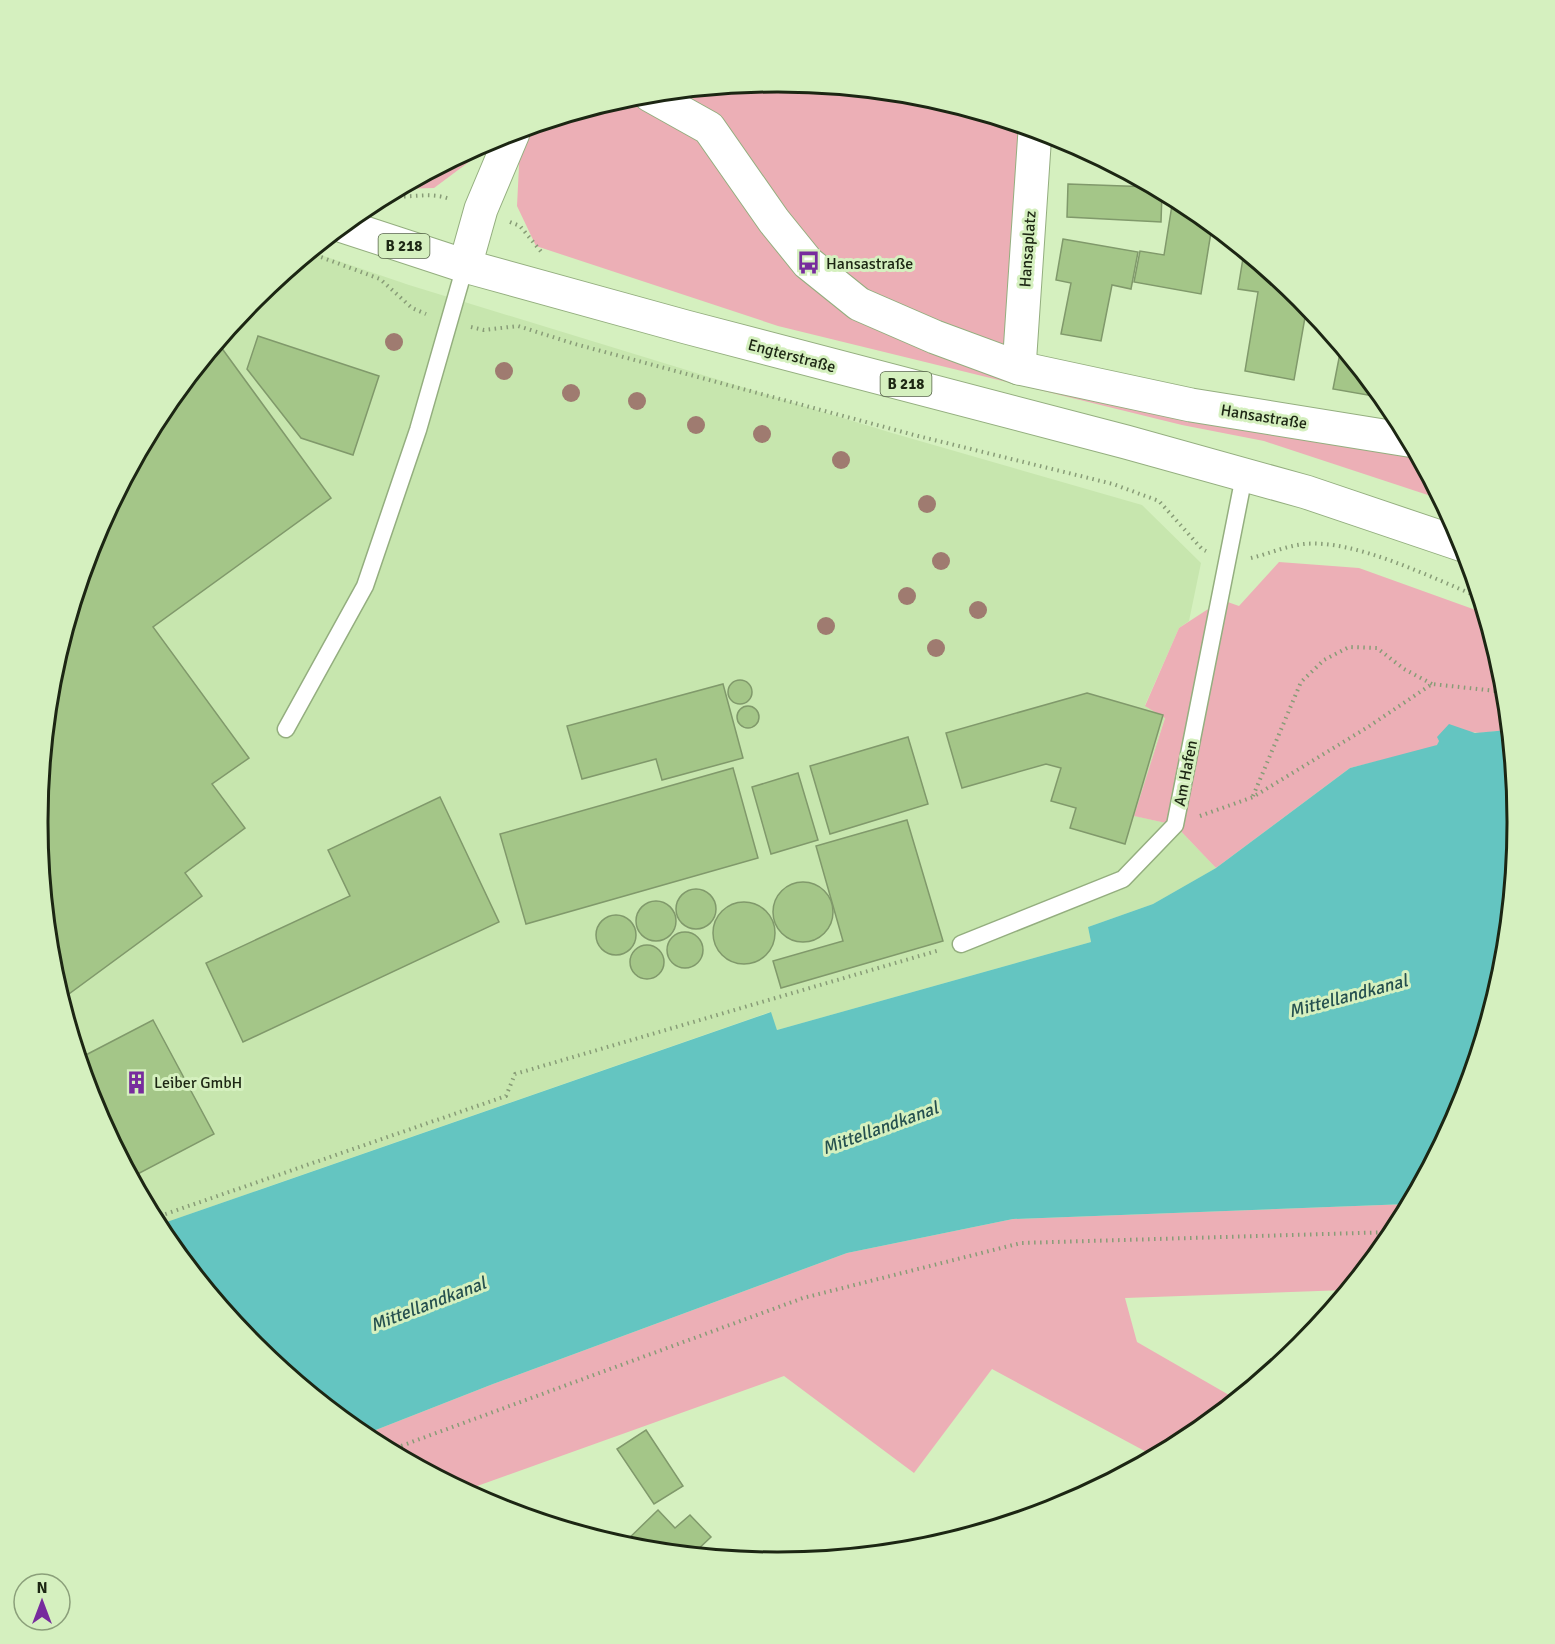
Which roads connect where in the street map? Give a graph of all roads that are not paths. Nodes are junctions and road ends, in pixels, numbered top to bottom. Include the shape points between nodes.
1 (664, 102) edge
2 (1034, 139) edge
3 (508, 144) edge
4 (352, 229) edge
5 (465, 266) junction
6 (1018, 368) junction
7 (1397, 438) edge
8 (1244, 476) junction
9 (1450, 541) edge
10 (286, 729) dead end
11 (961, 944) road end

1 - 6 street, Hansastraße via 709,128 808,263 860,304
2 - 6 street, Hansaplatz
3 - 5 street via 481,209
4 - 5 street, Engterstraße / B 218
5 - 8 street, Engterstraße / B 218
5 - 10 lane via 418,430 365,586
6 - 7 street, Hansastraße via 1191,405
8 - 9 street, B 218 via 1306,492
8 - 11 lane, Am Hafen via 1175,825 1123,879

